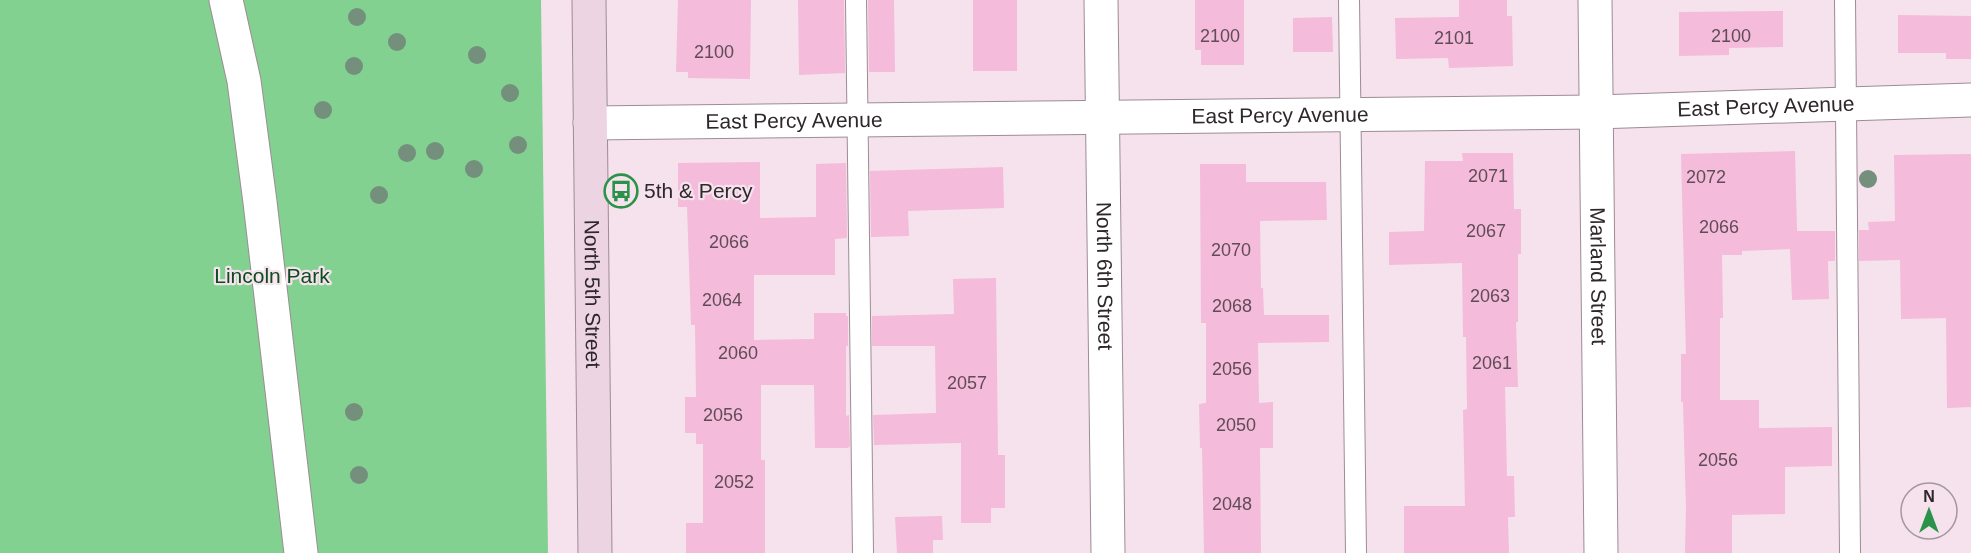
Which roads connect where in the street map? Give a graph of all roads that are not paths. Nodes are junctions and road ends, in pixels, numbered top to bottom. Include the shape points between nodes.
1 (226, 0) edge
2 (589, 0) edge
3 (856, 0) edge
4 (1101, 0) edge
5 (1350, 0) edge
6 (1595, 0) edge
7 (1845, 0) edge
8 (1971, 100) edge
9 (1845, 104) junction
10 (1596, 112) junction
11 (1351, 115) junction
12 (1103, 117) junction
13 (858, 120) junction
14 (590, 123) junction
15 (301, 553) edge
16 (595, 553) edge
17 (863, 553) edge
18 (1108, 553) edge
19 (1356, 553) edge
20 (1601, 553) edge
21 (1850, 553) edge

1 - 15 street via 244,81 259,191
2 - 14 main road, North 5th Street
3 - 13 lane
4 - 12 street, North 6th Street
5 - 11 lane
6 - 10 street, Marland Street
7 - 9 lane
8 - 9 street, East Percy Avenue
9 - 10 street, East Percy Avenue
9 - 21 lane
10 - 11 street, East Percy Avenue
10 - 20 street, Marland Street
11 - 12 street, East Percy Avenue
11 - 19 lane
12 - 13 street, East Percy Avenue
12 - 18 street, North 6th Street
13 - 14 street, East Percy Avenue
13 - 17 lane
14 - 16 main road, North 5th Street

